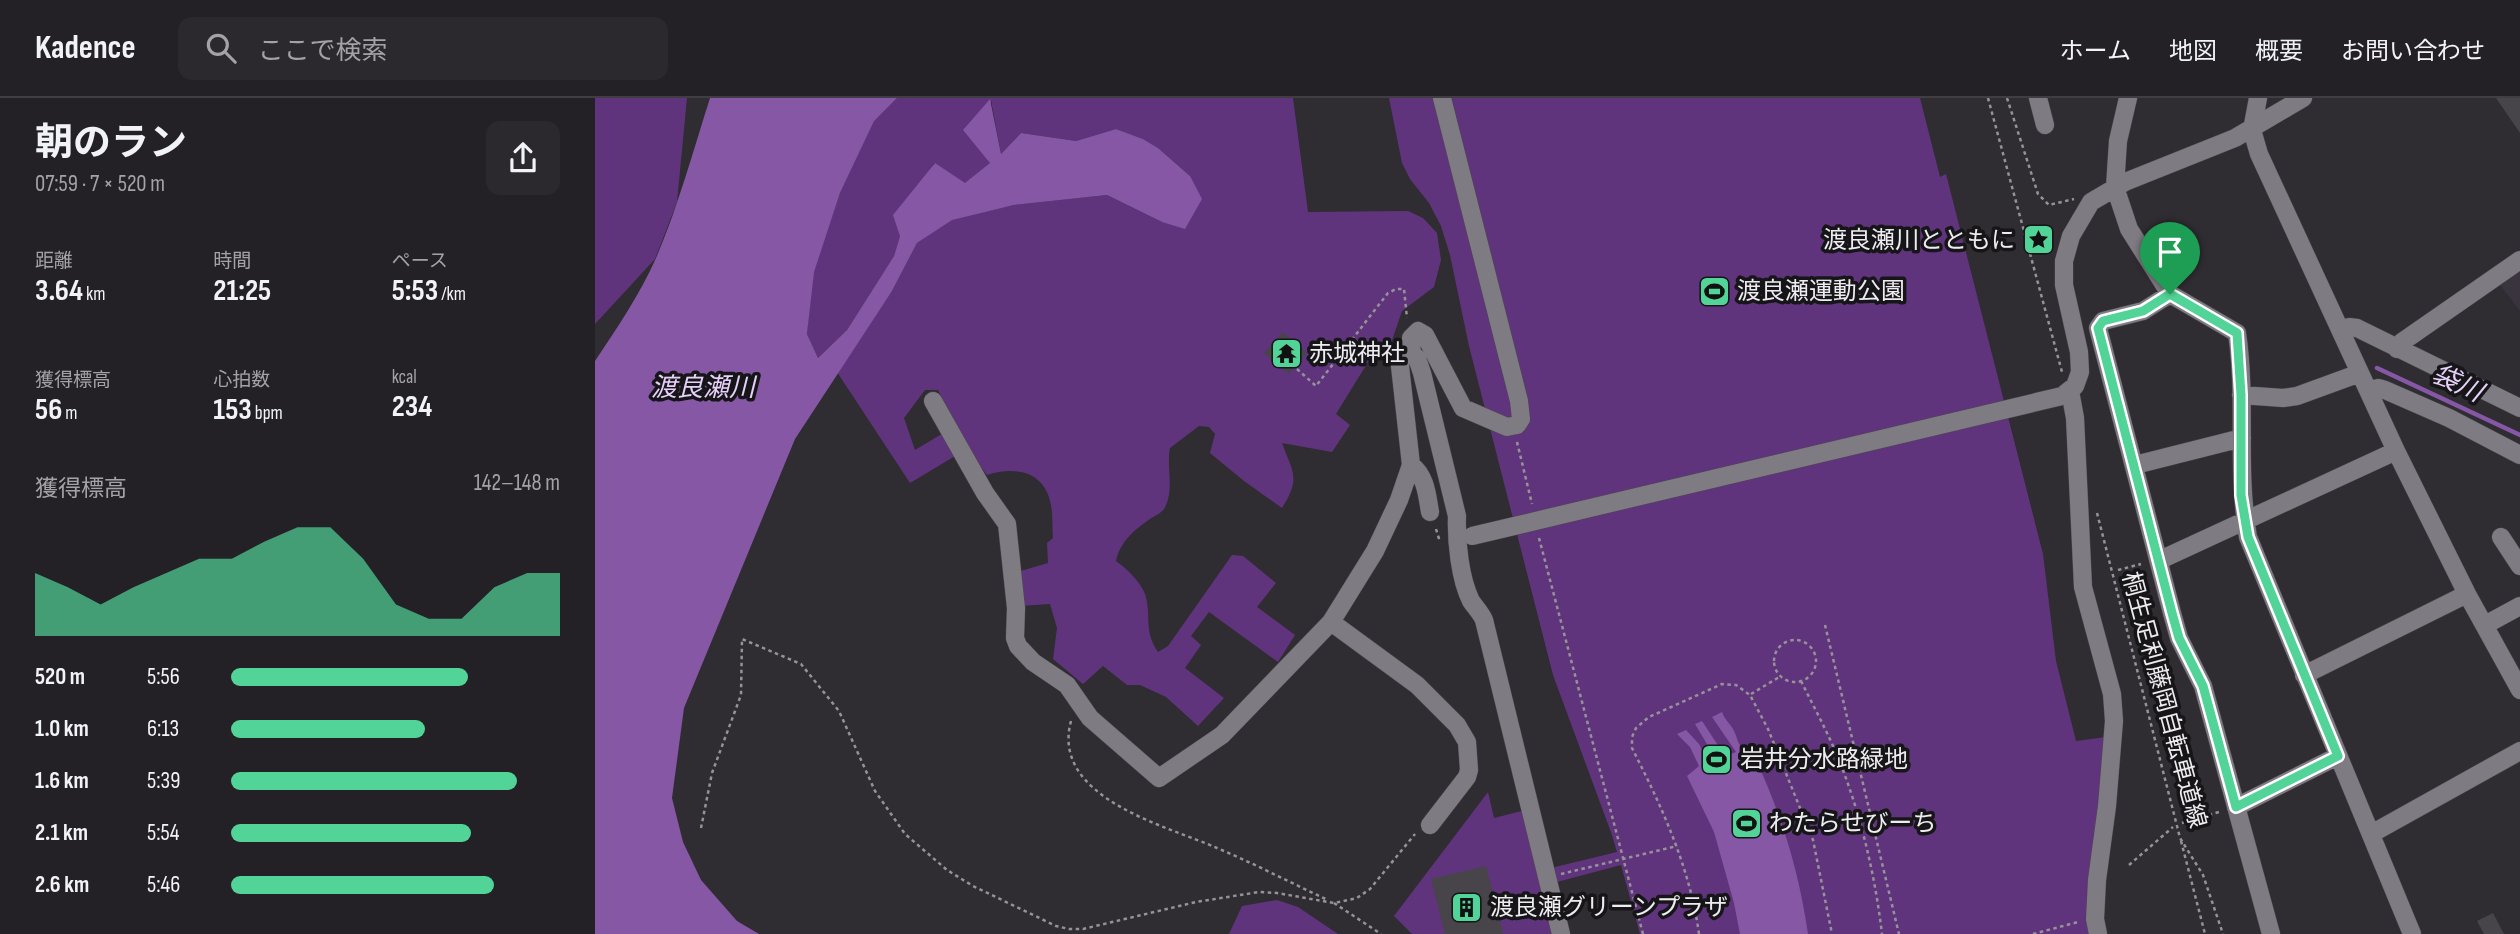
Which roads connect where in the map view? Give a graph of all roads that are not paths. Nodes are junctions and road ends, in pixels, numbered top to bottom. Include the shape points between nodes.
1 (1442, 98) edge
2 (2038, 98) edge
3 (2128, 98) edge
4 (2258, 98) edge
5 (2303, 98) edge
6 (2045, 125) dead end
7 (2252, 130) junction
8 (2115, 187) junction
9 (2520, 260) edge
10 (2170, 294) junction
11 (2340, 330) junction
12 (1412, 347) junction
13 (2397, 349) junction
14 (2360, 373) junction
15 (2065, 389) junction
16 (2369, 392) junction
17 (2241, 395) junction
18 (933, 401) dead end
19 (2520, 408) edge
20 (2242, 438) junction
21 (2396, 451) junction
22 (2520, 455) edge
23 (2135, 465) junction
24 (1411, 466) junction
25 (1430, 512) dead end
26 (2245, 521) junction
27 (1464, 537) junction
28 (2501, 537) dead end
29 (2160, 560) junction
30 (2520, 566) edge
31 (2467, 594) junction
32 (2520, 606) edge
33 (1331, 622) junction
34 (2484, 625) junction
35 (2304, 675) junction
36 (2520, 690) edge
37 (2520, 751) edge
38 (2338, 756) junction
39 (2228, 809) junction
40 (1430, 825) road end
41 (2371, 834) junction
42 (2097, 927) edge
43 (1561, 934) edge
44 (2271, 934) edge
45 (2412, 934) edge

1 - 12 street via 1521,412 1517,425 1507,427 1463,408 1425,335 1418,331
2 - 6 street
3 - 8 street via 2118,141
4 - 7 street
5 - 7 street
7 - 8 street
7 - 11 street
8 - 10 street via 2129,229
8 - 15 street via 2091,202 2071,236 2064,261 2080,373 2078,382
9 - 13 street
10 - 17 street via 2237,333
10 - 23 street via 2143,311 2103,321 2098,328
11 - 13 street via 2357,328
11 - 14 street
12 - 24 street via 1400,366
12 - 27 street
13 - 19 street
14 - 16 street
14 - 17 street via 2297,396
15 - 27 street, bridge
15 - 42 street via 2075,418 2083,587 2112,695 2114,722
16 - 21 street
16 - 22 street via 2385,390
17 - 20 street
18 - 33 street via 1007,524 1018,646 1066,685 1079,705 1122,748 1159,778 1222,734
20 - 23 street
20 - 26 street
21 - 26 street
21 - 31 street
23 - 29 street
24 - 25 street via 1424,481
24 - 33 street via 1375,551
26 - 29 street
26 - 35 street
27 - 43 street via 1460,561 1471,601 1485,620
28 - 30 street
29 - 39 street via 2179,638 2203,686
31 - 34 street
31 - 35 street
32 - 34 street
33 - 40 street via 1417,685 1462,732 1469,758 1467,777
34 - 36 street
35 - 38 street
37 - 41 street
38 - 39 street
38 - 41 street
39 - 44 street
41 - 45 street

